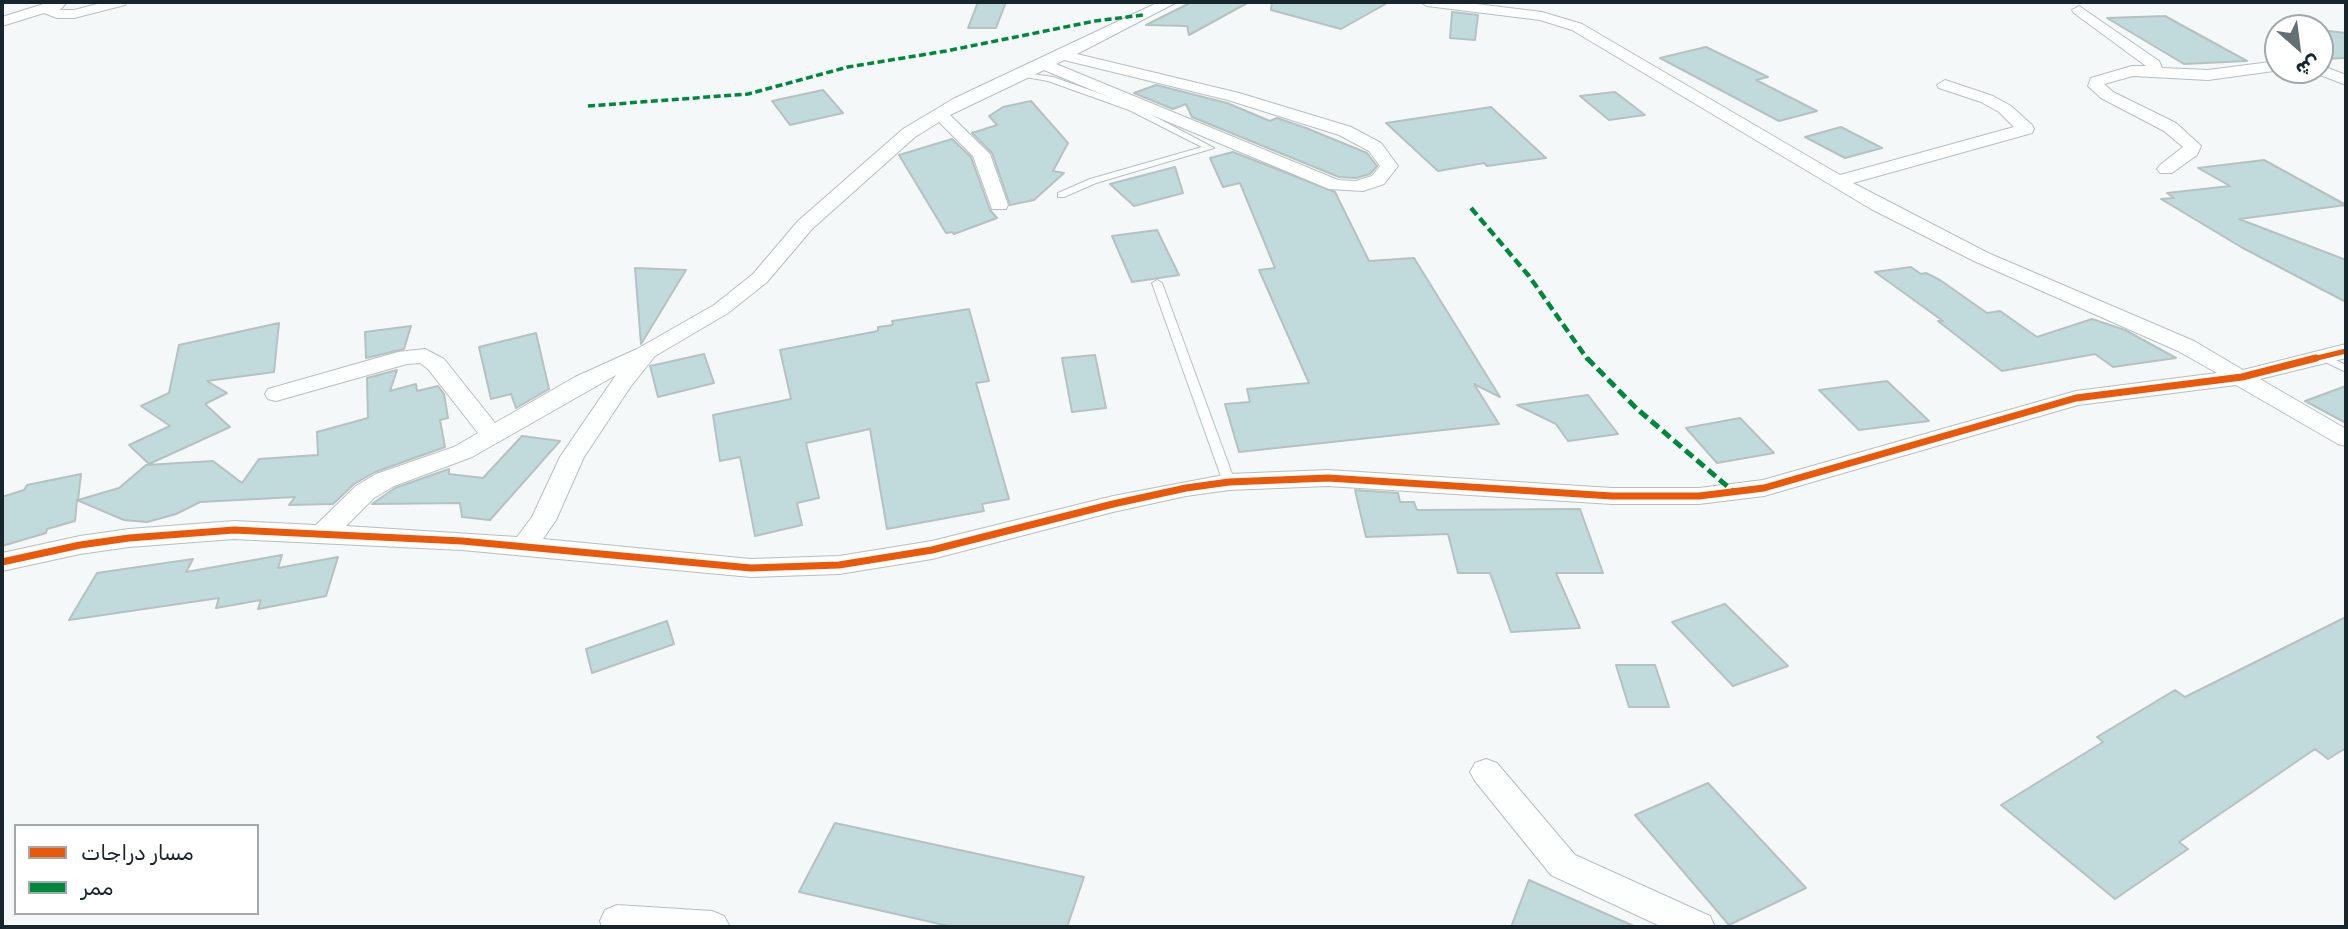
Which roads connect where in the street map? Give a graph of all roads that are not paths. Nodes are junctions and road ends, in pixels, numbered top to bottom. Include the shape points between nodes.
1 (120, 2) edge
2 (1170, 2) edge
3 (1427, 2) edge
4 (54, 5) edge
5 (2079, 10) dead end
6 (2, 22) edge
7 (1064, 55) junction
8 (1044, 64) junction
9 (2264, 68) edge
10 (2154, 72) junction
11 (1023, 74) junction
12 (1945, 85) dead end
13 (940, 114) junction
14 (2166, 169) dead end
15 (1836, 182) junction
16 (1061, 195) dead end
17 (999, 205) dead end
18 (1157, 283) dead end
19 (647, 352) junction
20 (2335, 354) edge
21 (2346, 369) edge
22 (2242, 377) junction
23 (276, 394) dead end
24 (493, 436) junction
25 (2346, 439) edge
26 (1229, 482) junction
27 (324, 533) junction
28 (522, 548) junction
29 (2, 562) edge
30 (1486, 772) dead end
31 (617, 921) dead end
32 (712, 927) edge
33 (1698, 927) edge

1 - 4 street via 64,15 50,12
2 - 7 street
3 - 15 street via 1542,16 1577,27
4 - 6 street
5 - 10 street via 2154,64
7 - 8 street
7 - 8 street via 1233,96 1345,131 1375,147 1390,166 1378,180 1357,187 1335,186
8 - 11 street
9 - 10 street via 2208,75
10 - 14 street via 2122,72 2102,78 2096,86 2170,127 2192,146
11 - 13 street
11 - 16 lane via 1132,108 1210,148 1093,181
12 - 15 street via 1987,99 2026,129
13 - 17 street via 981,155
13 - 19 street via 909,133 805,225 760,278 720,309
15 - 22 street via 1981,257 2175,341
18 - 26 lane
19 - 24 street via 583,382
19 - 28 street via 572,457 543,520
20 - 21 lane
20 - 22 street
22 - 25 street
22 - 26 street via 2076,398 1763,488 1711,495 1612,496 1328,478
23 - 24 street via 425,356
24 - 27 street via 385,480 365,492
26 - 28 street via 1113,504 932,550 839,565 751,568
27 - 28 street
27 - 29 street via 182,533 80,545
30 - 33 street via 1563,865
31 - 32 street

